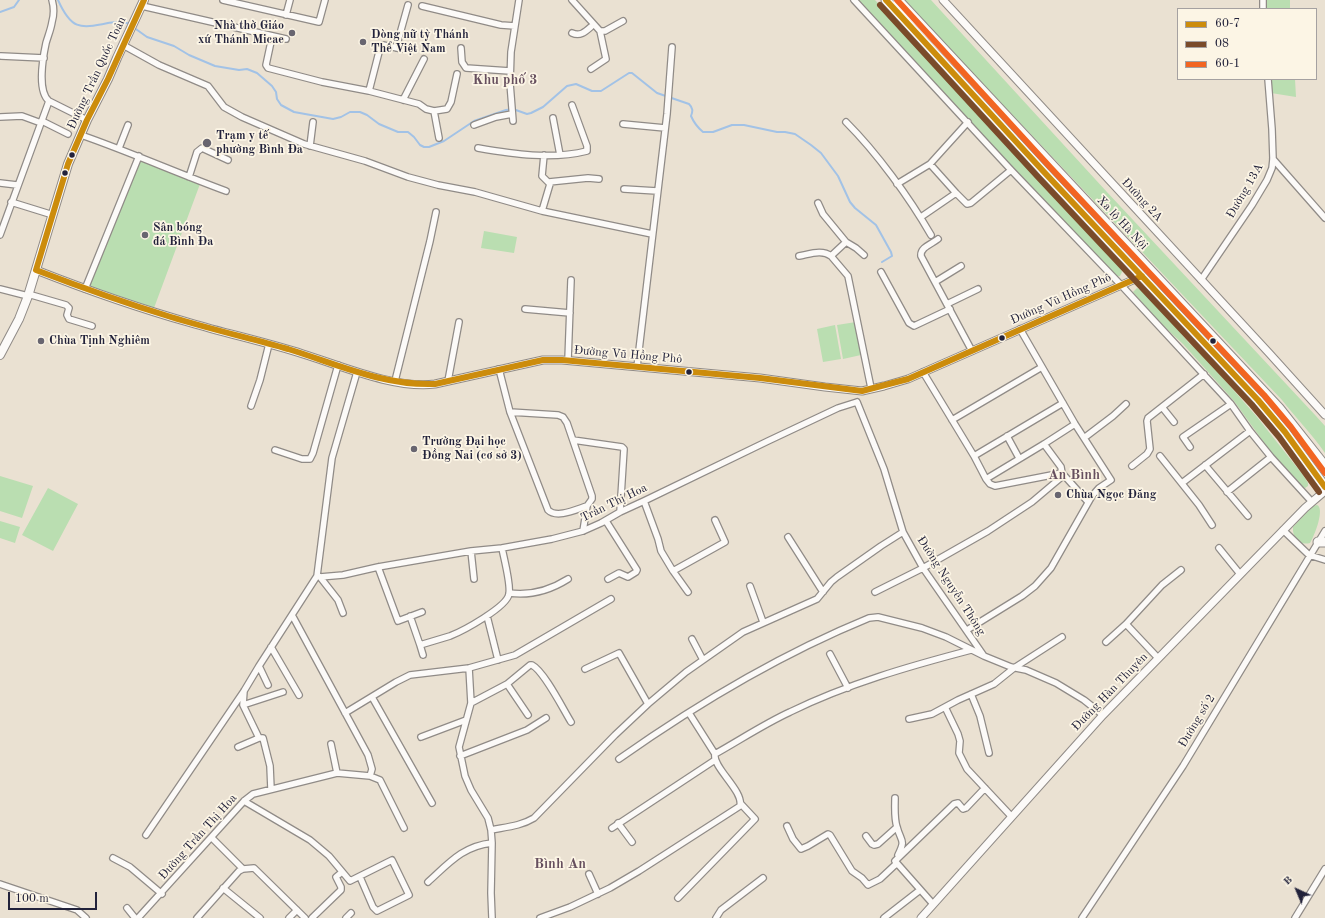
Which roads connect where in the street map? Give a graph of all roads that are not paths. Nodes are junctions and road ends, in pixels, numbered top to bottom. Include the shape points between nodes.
1 (52, 0) edge
2 (223, 0) edge
3 (290, 0) edge
4 (324, 0) edge
5 (519, 0) edge
6 (572, 0) edge
7 (854, 0) edge
8 (886, 0) edge
9 (898, 0) edge
10 (942, 0) edge
11 (143, 3) edge
12 (408, 5) dead end
13 (422, 6) dead end
14 (286, 15) junction
15 (623, 21) dead end
16 (593, 25) junction
17 (515, 26) junction
18 (600, 31) junction
19 (572, 33) dead end
20 (272, 36) junction
21 (286, 39) dead end
22 (123, 45) junction
23 (672, 47) dead end
24 (461, 48) dead end
25 (1, 56) dead end
26 (44, 58) junction
27 (424, 59) dead end
28 (591, 69) dead end
29 (510, 71) junction
30 (457, 74) dead end
31 (1268, 80) edge
32 (368, 91) junction
33 (403, 100) junction
34 (49, 101) junction
35 (572, 105) dead end
36 (434, 111) junction
37 (512, 114) junction
38 (0, 117) edge
39 (553, 118) dead end
40 (87, 120) junction
41 (513, 121) dead end
42 (42, 122) junction
43 (313, 122) dead end
44 (846, 122) dead end
45 (968, 122) junction
46 (623, 124) dead end
47 (128, 125) dead end
48 (474, 125) dead end
49 (665, 128) junction
50 (68, 134) dead end
51 (81, 135) junction
52 (439, 138) dead end
53 (310, 146) junction
54 (119, 148) junction
55 (478, 148) dead end
56 (544, 155) junction
57 (560, 155) junction
58 (139, 156) junction
59 (1273, 159) junction
60 (228, 160) dead end
61 (930, 164) junction
62 (1011, 170) junction
63 (189, 177) junction
64 (599, 180) dead end
65 (549, 182) junction
66 (0, 183) edge
67 (897, 184) junction
68 (17, 185) junction
69 (624, 188) dead end
70 (226, 191) dead end
71 (657, 191) junction
72 (956, 193) junction
73 (11, 202) junction
74 (818, 203) dead end
75 (542, 211) junction
76 (436, 212) dead end
77 (53, 215) junction
78 (921, 217) junction
79 (1325, 218) edge
80 (652, 234) junction
81 (0, 235) edge
82 (931, 235) dead end
83 (938, 239) dead end
84 (846, 242) junction
85 (864, 255) dead end
86 (800, 256) dead end
87 (832, 256) junction
88 (961, 266) dead end
89 (36, 270) junction
90 (881, 272) dead end
91 (1142, 276) junction
92 (571, 280) dead end
93 (1201, 280) junction
94 (935, 282) junction
95 (1121, 285) junction
96 (0, 288) edge
97 (978, 288) dead end
98 (85, 289) junction
99 (28, 295) junction
100 (948, 307) junction
101 (525, 309) dead end
102 (570, 313) junction
103 (459, 322) dead end
104 (92, 326) dead end
105 (1020, 329) junction
106 (269, 344) junction
107 (972, 350) junction
108 (0, 355) edge
109 (568, 360) junction
110 (338, 365) junction
111 (637, 367) junction
112 (1042, 367) junction
113 (499, 369) junction
114 (356, 372) junction
115 (923, 372) junction
116 (1204, 374) junction
117 (395, 381) junction
118 (448, 381) junction
119 (870, 388) junction
120 (862, 390) junction
121 (857, 402) junction
122 (1063, 403) junction
123 (1126, 404) dead end
124 (1231, 404) junction
125 (251, 406) dead end
126 (1162, 407) junction
127 (510, 412) junction
128 (1325, 415) edge
129 (952, 420) junction
130 (1174, 422) dead end
131 (1075, 424) junction
132 (1250, 431) junction
133 (1007, 436) junction
134 (1084, 438) junction
135 (573, 440) junction
136 (1044, 444) junction
137 (1190, 447) dead end
138 (275, 450) dead end
139 (974, 456) junction
140 (1160, 456) dead end
141 (1271, 457) junction
142 (1019, 458) junction
143 (1205, 465) junction
144 (1132, 466) dead end
145 (1325, 466) edge
146 (1063, 474) junction
147 (986, 479) junction
148 (1182, 483) junction
149 (1325, 487) edge
150 (1325, 491) edge
151 (1227, 492) junction
152 (644, 501) junction
153 (1088, 502) junction
154 (1312, 502) junction
155 (587, 506) junction
156 (620, 512) junction
157 (1248, 516) dead end
158 (715, 520) dead end
159 (606, 521) junction
160 (1212, 524) dead end
161 (1283, 530) junction
162 (583, 531) junction
163 (1325, 531) edge
164 (903, 532) junction
165 (788, 537) dead end
166 (1321, 542) edge
167 (502, 548) junction
168 (1219, 548) dead end
169 (471, 551) junction
170 (1309, 555) junction
171 (1325, 560) edge
172 (378, 567) junction
173 (923, 568) junction
174 (1181, 570) dead end
175 (673, 571) junction
176 (1240, 574) junction
177 (318, 576) junction
178 (474, 579) dead end
179 (568, 579) dead end
180 (608, 580) dead end
181 (750, 586) dead end
182 (688, 592) dead end
183 (823, 592) junction
184 (875, 592) dead end
185 (509, 593) junction
186 (611, 599) dead end
187 (422, 612) dead end
188 (343, 613) dead end
189 (292, 615) junction
190 (410, 616) junction
191 (487, 616) junction
192 (763, 622) junction
193 (1126, 624) junction
194 (967, 630) junction
195 (1062, 637) dead end
196 (692, 639) dead end
197 (1106, 642) dead end
198 (420, 644) junction
199 (271, 647) junction
200 (972, 650) junction
201 (830, 654) dead end
202 (423, 655) dead end
203 (984, 656) junction
204 (1158, 658) junction
205 (498, 660) junction
206 (703, 660) junction
207 (258, 666) junction
208 (469, 668) junction
209 (1014, 668) junction
210 (585, 669) dead end
211 (507, 684) junction
212 (268, 685) dead end
213 (848, 688) junction
214 (244, 691) junction
215 (283, 692) dead end
216 (971, 694) junction
217 (299, 695) dead end
218 (372, 697) junction
219 (471, 703) junction
220 (648, 704) junction
221 (243, 705) junction
222 (945, 707) junction
223 (345, 713) junction
224 (689, 713) junction
225 (528, 715) dead end
226 (1103, 715) junction
227 (546, 718) dead end
228 (909, 719) dead end
229 (466, 720) junction
230 (571, 722) dead end
231 (421, 737) dead end
232 (259, 738) junction
233 (331, 744) dead end
234 (238, 747) dead end
235 (990, 753) dead end
236 (460, 756) junction
237 (715, 757) junction
238 (619, 759) dead end
239 (338, 773) junction
240 (370, 776) junction
241 (985, 788) junction
242 (271, 789) junction
243 (895, 798) dead end
244 (244, 801) junction
245 (432, 804) dead end
246 (741, 804) junction
247 (1011, 816) junction
248 (618, 823) junction
249 (787, 826) dead end
250 (897, 827) junction
251 (404, 828) dead end
252 (612, 828) dead end
253 (491, 830) junction
254 (146, 835) dead end
255 (866, 836) dead end
256 (212, 838) junction
257 (632, 842) dead end
258 (492, 843) junction
259 (113, 858) dead end
260 (896, 862) junction
261 (243, 868) junction
262 (1325, 869) edge
263 (342, 872) junction
264 (589, 874) dead end
265 (360, 877) junction
266 (763, 878) dead end
267 (428, 882) dead end
268 (0, 884) edge
269 (223, 888) junction
270 (920, 890) junction
271 (162, 894) junction
272 (598, 894) junction
273 (678, 898) dead end
274 (933, 904) junction
275 (127, 908) dead end
276 (297, 910) junction
277 (351, 913) dead end
278 (86, 918) edge
279 (135, 918) edge
280 (138, 918) edge
281 (197, 918) edge
282 (260, 918) edge
283 (289, 918) edge
284 (304, 918) edge
285 (312, 918) edge
286 (346, 918) edge
287 (492, 918) edge
288 (540, 918) edge
289 (716, 918) edge
290 (884, 918) edge
291 (920, 918) edge
292 (1082, 918) edge
293 (1295, 918) edge

1 - 26 street via 53,21
2 - 14 street
3 - 14 street
4 - 14 street via 319,22
5 - 17 street
6 - 16 street
7 - 45 street
8 - 91 highway, Xa lộ Hà Nội
9 - 145 highway, Xa lộ Hà Nội via 1273,402
10 - 93 street, Đường 2A
11 - 20 street
11 - 22 main road, Đường Trần Quốc Toản
12 - 32 street via 399,48 383,45 380,48
13 - 17 street
15 - 18 street
16 - 18 street
16 - 19 street via 581,34
17 - 29 street
18 - 28 street via 606,59
20 - 21 street
20 - 32 street via 266,65 268,68
22 - 40 main road, Đường Trần Quốc Toản
22 - 53 street via 159,65 208,86 224,107 242,117
23 - 49 street
24 - 29 street via 462,62 466,68
25 - 26 street
26 - 34 street via 43,89
27 - 33 street
29 - 37 street
30 - 36 street via 447,109
31 - 59 street, Đường 13A
32 - 33 street
33 - 36 street
34 - 40 street
34 - 42 street
35 - 57 street via 588,150
36 - 52 street
37 - 41 street
37 - 48 street
38 - 42 street via 22,116
39 - 57 street
40 - 51 main road, Đường Trần Quốc Toản
42 - 50 street
42 - 68 street
43 - 53 street
44 - 67 street
45 - 61 street
45 - 62 street
46 - 49 street
47 - 54 street
49 - 71 street
51 - 54 street
51 - 77 main road, Đường Trần Quốc Toản via 68,164
53 - 75 street via 365,161 408,177
54 - 58 street
55 - 56 street
56 - 57 street
56 - 65 street via 542,176
58 - 63 street
58 - 98 street
59 - 79 street
59 - 93 street, Đường 13A via 1267,180
60 - 63 street via 199,148
61 - 67 street
61 - 72 street
62 - 72 street via 971,204 966,203
62 - 95 street
63 - 70 street
64 - 65 street via 588,178
65 - 75 street
66 - 68 street
67 - 78 street
68 - 73 street
69 - 71 street
71 - 80 street
72 - 78 street
73 - 77 street
73 - 81 street
74 - 84 street via 823,214
75 - 80 street
76 - 117 street
77 - 89 main road, Đường Trần Quốc Toản
78 - 82 street
80 - 111 street
83 - 94 street via 921,253
84 - 85 street
84 - 87 street
86 - 87 street via 822,252
87 - 119 street via 848,276
88 - 94 street
89 - 98 street, Đường Vũ Hồng Phô
89 - 99 main road, Đường Trần Quốc Toản
90 - 100 street via 914,326
91 - 95 street, Đường Vũ Hồng Phô
91 - 149 highway, Xa lộ Hà Nội via 1258,400
92 - 102 street
93 - 128 street, Đường 2A
94 - 100 street
95 - 105 street, Đường Vũ Hồng Phô
95 - 116 street
96 - 99 street
97 - 100 street
98 - 106 street, Đường Vũ Hồng Phô via 189,323
99 - 104 street via 66,305 69,308 66,315 69,319
99 - 108 main road, Đường Trần Quốc Toản
100 - 107 street
101 - 102 street
102 - 109 street
103 - 118 street
105 - 107 street, Đường Vũ Hồng Phô
105 - 112 street
106 - 110 street, Đường Vũ Hồng Phô
106 - 125 street
107 - 115 street, Đường Vũ Hồng Phô
109 - 111 street, Đường Vũ Hồng Phô
109 - 113 street, Đường Vũ Hồng Phô via 543,360
110 - 114 street, Đường Vũ Hồng Phô
110 - 138 street via 310,459
111 - 120 street, Đường Vũ Hồng Phô
112 - 122 street
112 - 129 street
113 - 118 street, Đường Vũ Hồng Phô
113 - 127 street
114 - 117 street, Đường Vũ Hồng Phô
114 - 177 street via 332,458
115 - 119 street, Đường Vũ Hồng Phô via 899,382
115 - 129 street
116 - 124 street
116 - 126 street
117 - 118 street, Đường Vũ Hồng Phô via 423,386
119 - 120 street, Đường Vũ Hồng Phô
120 - 121 street
121 - 152 street, Trần Thị Hoa via 838,408
121 - 164 street, Đường Nguyễn Thông via 884,469
122 - 131 street
122 - 133 street
123 - 134 street
124 - 132 street
124 - 137 street via 1183,437
126 - 130 street
126 - 144 street via 1147,421 1150,449
127 - 135 street via 558,415 567,423
127 - 155 street via 550,513 565,513
129 - 139 street
131 - 134 street
131 - 136 street
132 - 141 street
132 - 143 street
133 - 139 street
133 - 142 street
134 - 153 street via 1111,480 1099,488
135 - 155 street via 592,496
135 - 156 street via 624,449
136 - 142 street
136 - 146 street via 1061,467
139 - 147 street
140 - 148 street
141 - 151 street
141 - 154 street
142 - 147 street
143 - 148 street
143 - 151 street
146 - 147 street via 995,486
146 - 153 street
146 - 173 street via 1032,502 988,531
148 - 160 street
150 - 154 street, Đường Hàn Thuyên
151 - 157 street
152 - 156 street, Trần Thị Hoa
152 - 175 street via 661,551
153 - 194 street via 1055,562 1035,586
154 - 161 street, Đường Hàn Thuyên
155 - 162 street
156 - 159 street, Trần Thị Hoa
158 - 175 street via 725,542
159 - 162 street, Trần Thị Hoa
159 - 180 street via 637,570 628,577 618,573
161 - 170 street
161 - 176 street, Đường Hàn Thuyên
162 - 167 street, Trần Thị Hoa
163 - 166 street, Đường số 2
164 - 173 street, Đường Nguyễn Thông
164 - 183 street via 837,577
165 - 183 street
166 - 170 street, Đường số 2
167 - 169 street, Trần Thị Hoa
167 - 185 street
168 - 176 street
169 - 172 street, Trần Thị Hoa
169 - 178 street
170 - 171 street
170 - 292 street, Đường số 2 via 1183,766
172 - 177 street, Trần Thị Hoa via 343,575
172 - 190 street via 398,621
173 - 184 street
173 - 194 street, Đường Nguyễn Thông
174 - 193 street
175 - 182 street
176 - 204 street, Đường Hàn Thuyên
177 - 188 street via 338,600
177 - 189 street
179 - 185 street via 534,594
181 - 192 street
183 - 192 street via 817,599
185 - 191 street via 504,602
186 - 205 street via 514,656
187 - 190 street
189 - 199 street
189 - 223 street
190 - 198 street
191 - 198 street via 450,636
191 - 205 street
192 - 206 street via 743,632
193 - 197 street
193 - 204 street
194 - 203 street, Đường Nguyễn Thông
195 - 209 street
196 - 206 street
198 - 202 street
199 - 207 street
199 - 217 street
200 - 203 street
200 - 213 street via 911,666
200 - 224 street via 922,628 878,617 869,618 778,661
201 - 213 street
203 - 209 street
204 - 226 street, Đường Hàn Thuyên
205 - 208 street
206 - 220 street
207 - 212 street
207 - 214 street
208 - 218 street via 410,675
208 - 219 street
209 - 216 street via 994,684
209 - 226 street via 1026,670 1056,683
210 - 220 street via 619,653
211 - 219 street
211 - 225 street
211 - 230 street via 530,665 534,665
213 - 237 street via 789,712
214 - 221 street
214 - 254 street
215 - 221 street
216 - 222 street
216 - 235 street
218 - 223 street
218 - 245 street
219 - 229 street
220 - 253 street via 534,818 518,825
221 - 232 street
222 - 228 street via 932,714
222 - 241 street via 958,734 962,760
223 - 240 street via 368,755 372,770
224 - 237 street
224 - 238 street
226 - 247 street, Đường Hàn Thuyên
227 - 236 street via 527,730
229 - 231 street
229 - 236 street via 459,747
232 - 234 street
232 - 242 street via 263,738 270,766
233 - 239 street
236 - 253 street via 469,786 488,818
237 - 246 street
237 - 248 street
239 - 240 street, Đường Trần Thị Hoa
239 - 242 street, Đường Trần Thị Hoa
240 - 251 street via 380,780
241 - 247 street
241 - 260 street via 966,808 963,809 958,803 954,804
242 - 244 street, Đường Trần Thị Hoa via 254,794
243 - 250 street
244 - 256 street, Đường Trần Thị Hoa
244 - 263 street via 310,840
246 - 272 street via 639,871
246 - 273 street via 755,819
247 - 274 street, Đường Hàn Thuyên
248 - 252 street
248 - 257 street
249 - 260 street via 801,849 830,835 852,871 871,885
250 - 255 street via 878,844 872,844
250 - 260 street via 902,846
253 - 258 street
256 - 261 street
256 - 271 street, Đường Trần Thị Hoa
258 - 267 street via 462,852
258 - 287 street
259 - 271 street via 130,867
260 - 270 street
261 - 269 street
261 - 276 street via 254,868
262 - 293 street
263 - 265 street via 350,881
263 - 285 street via 336,877 341,890
264 - 272 street
265 - 265 street via 377,911 409,895 392,860
266 - 289 street via 721,910
268 - 278 street via 76,910
269 - 281 street
269 - 282 street
270 - 274 street
270 - 290 street
271 - 280 street, Đường Trần Thị Hoa
272 - 288 street via 570,908
274 - 291 street, Đường Hàn Thuyên
275 - 279 street
276 - 283 street
276 - 284 street
277 - 286 street

